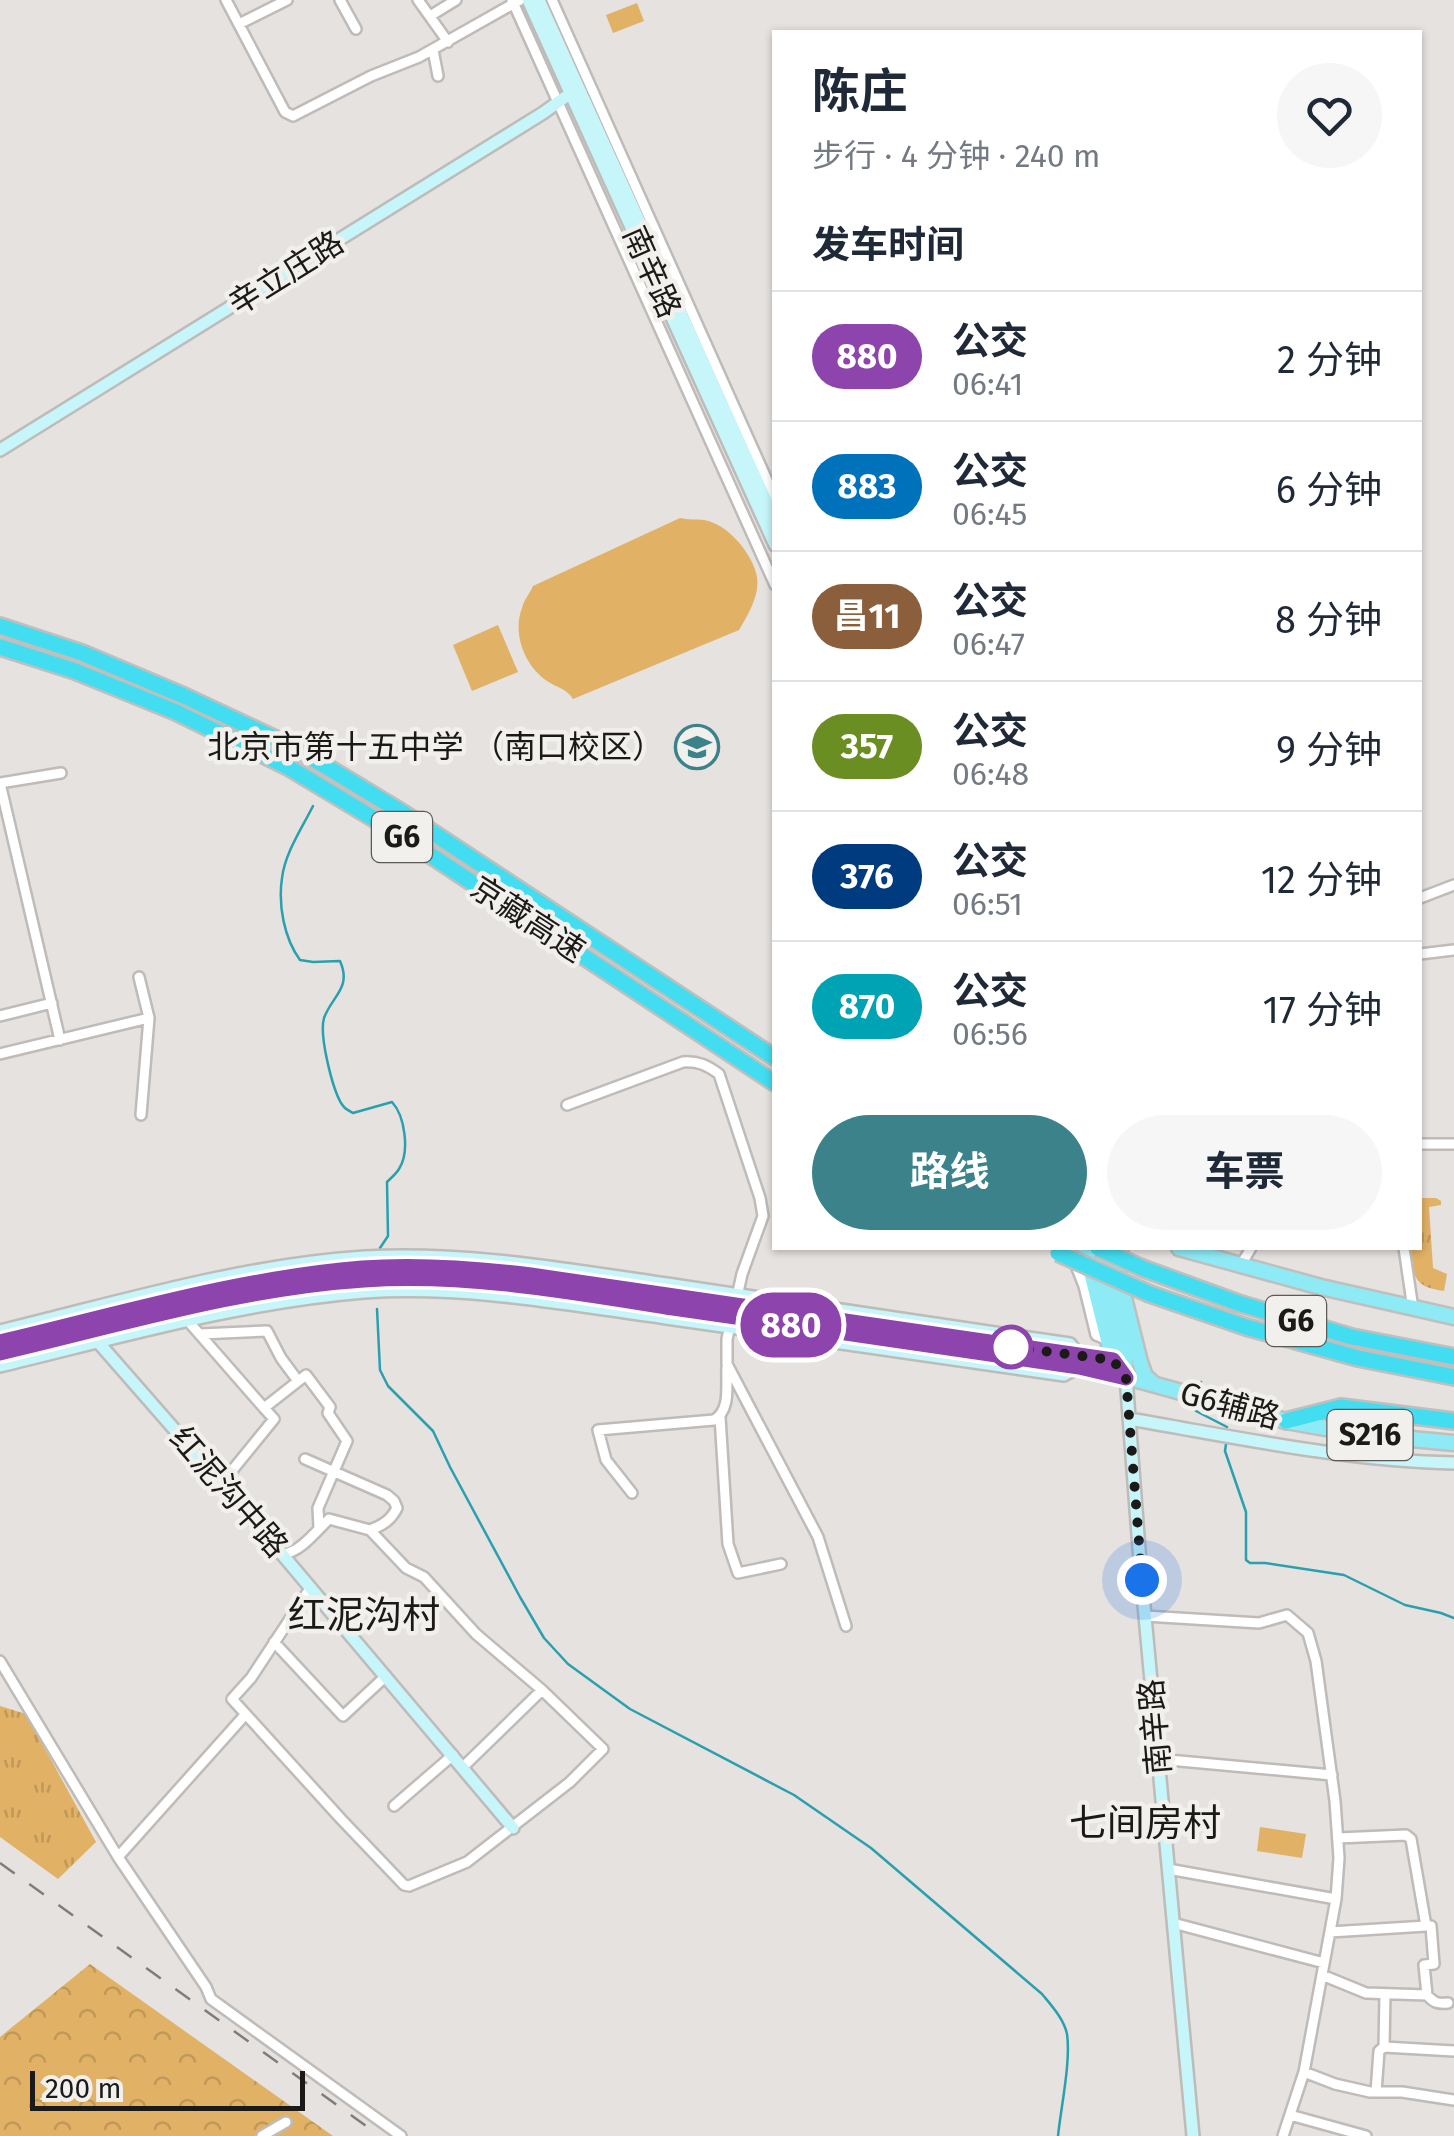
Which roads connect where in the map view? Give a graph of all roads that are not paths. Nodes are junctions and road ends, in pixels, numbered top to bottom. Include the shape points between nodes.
1 (226, 0) edge
2 (286, 0) edge
3 (340, 0) edge
4 (418, 0) edge
5 (456, 0) edge
6 (528, 0) edge
7 (539, 0) edge
8 (552, 0) edge
9 (515, 1) edge
10 (264, 5) edge
11 (430, 16) junction
12 (239, 24) junction
13 (356, 29) dead end
14 (448, 42) junction
15 (433, 50) junction
16 (438, 76) dead end
17 (570, 94) junction
18 (558, 103) junction
19 (668, 283) junction
20 (644, 294) junction
21 (0, 450) edge
22 (772, 492) edge
23 (772, 513) edge
24 (772, 538) edge
25 (772, 578) edge
26 (0, 626) edge
27 (0, 647) edge
28 (62, 773) dead end
29 (1454, 884) edge
30 (1422, 897) edge
31 (1454, 950) edge
32 (1422, 954) edge
33 (138, 977) dead end
34 (52, 1004) junction
35 (0, 1016) edge
36 (149, 1018) junction
37 (60, 1040) junction
38 (0, 1054) edge
39 (772, 1056) edge
40 (772, 1081) edge
41 (567, 1105) dead end
42 (142, 1116) dead end
43 (1422, 1142) edge
44 (1454, 1142) edge
45 (1059, 1250) edge
46 (1060, 1250) edge
47 (1086, 1250) edge
48 (1099, 1250) edge
49 (1102, 1250) edge
50 (1120, 1250) edge
51 (1187, 1250) edge
52 (1249, 1250) edge
53 (1404, 1250) edge
54 (1242, 1264) junction
55 (1413, 1309) junction
56 (733, 1311) junction
57 (1454, 1317) edge
58 (188, 1321) junction
59 (0, 1331) edge
60 (200, 1334) junction
61 (1108, 1340) junction
62 (0, 1342) edge
63 (98, 1342) junction
64 (0, 1353) edge
65 (1454, 1358) edge
66 (1079, 1362) junction
67 (727, 1364) junction
68 (0, 1366) edge
69 (1118, 1370) junction
70 (1454, 1377) edge
71 (298, 1381) junction
72 (1155, 1384) junction
73 (264, 1408) junction
74 (720, 1417) junction
75 (1129, 1419) junction
76 (1286, 1421) junction
77 (1454, 1421) edge
78 (1454, 1443) edge
79 (305, 1460) dead end
80 (1454, 1463) edge
81 (334, 1472) junction
82 (222, 1483) junction
83 (632, 1493) dead end
84 (319, 1528) junction
85 (370, 1530) junction
86 (283, 1554) junction
87 (781, 1564) dead end
88 (311, 1587) junction
89 (1145, 1616) junction
90 (846, 1626) dead end
91 (274, 1642) junction
92 (0, 1661) edge
93 (386, 1676) junction
94 (542, 1690) junction
95 (246, 1714) junction
96 (453, 1755) junction
97 (1158, 1759) junction
98 (463, 1767) junction
99 (1332, 1775) junction
100 (394, 1806) dead end
101 (512, 1828) junction
102 (1338, 1838) junction
103 (118, 1857) junction
104 (1168, 1868) junction
105 (1336, 1899) junction
106 (1173, 1923) junction
107 (1426, 1926) junction
108 (1330, 1932) junction
109 (1324, 1963) junction
110 (1322, 1975) junction
111 (1385, 1994) junction
112 (1427, 1996) junction
113 (1448, 2003) dead end
114 (1384, 2048) junction
115 (1454, 2051) edge
116 (1304, 2072) junction
117 (1376, 2092) junction
118 (1454, 2100) edge
119 (1290, 2116) junction
120 (286, 2122) dead end
121 (262, 2136) edge
122 (401, 2136) edge
123 (1193, 2136) edge
124 (1283, 2136) edge
125 (1366, 2136) edge

1 - 12 street
2 - 10 street
3 - 13 street
4 - 11 street
5 - 11 street
6 - 17 street, 南辛路
7 - 19 street, 南辛路
8 - 19 street
9 - 14 street
9 - 18 street
10 - 12 street
11 - 14 street
12 - 15 street via 292,116
14 - 15 street
15 - 16 street
17 - 18 street, 辛立庄路
17 - 19 street, 南辛路
18 - 20 street
18 - 21 street, 辛立庄路
19 - 20 street
19 - 22 street
19 - 23 street, 南辛路
19 - 24 street, 南辛路
20 - 25 street
26 - 39 highway, 京藏高速 / G6 via 184,696 299,750
27 - 40 highway, 京藏高速 / G6 via 176,712 288,766
28 - 34 street via 0,782
29 - 30 street
31 - 32 street
33 - 36 street
34 - 35 street
34 - 37 street
36 - 37 street
36 - 42 street
37 - 38 street
41 - 56 street via 683,1062 720,1074 763,1216
43 - 44 street
45 - 61 street via 1084,1286 1096,1335
46 - 70 highway, bridge via 1150,1294 1246,1327
47 - 61 main road
48 - 69 main road via 1124,1348
49 - 65 highway, G6, bridge via 1238,1304
50 - 72 main road via 1116,1266 1140,1362
51 - 54 main road
52 - 54 street
53 - 55 street
54 - 55 main road
55 - 57 main road
56 - 58 street, G6辅路 / S216 via 434,1290 296,1300
56 - 59 street, G6辅路 / S216 via 485,1259 434,1256 290,1266
56 - 62 main road, G6辅路 / S216 via 484,1270 364,1268 220,1290
56 - 64 main road, G6辅路 / S216 via 499,1283 365,1280 222,1300
56 - 66 main road, G6辅路 / S216
56 - 66 street, G6辅路 / S216 via 1070,1344
56 - 67 street
58 - 60 street
58 - 63 street, G6辅路 / S216
60 - 71 street via 267,1331
60 - 73 street
61 - 69 main road
63 - 68 street, G6辅路 / S216
63 - 82 street, 红泥沟中路
66 - 69 main road, G6辅路 / S216
67 - 74 street
67 - 90 street via 818,1537
69 - 72 main road, G6辅路 / S216
69 - 75 street, 南辛路
71 - 73 street
71 - 81 street via 306,1375 347,1441
72 - 76 main road, G6辅路 / S216
73 - 82 street via 274,1419
74 - 83 street via 598,1430 606,1460
74 - 87 street via 728,1544 738,1574
75 - 80 street via 1307,1449
75 - 89 street, 南辛路
76 - 77 highway via 1340,1408
76 - 78 main road, G6辅路 / S216
79 - 81 street
81 - 84 street via 318,1508
81 - 85 street via 394,1501 392,1517
82 - 86 street, 红泥沟中路
84 - 85 street via 329,1519
84 - 86 street
85 - 94 street
86 - 88 street, 红泥沟中路
88 - 91 street
88 - 93 street, 红泥沟中路
89 - 97 street, 南辛路
89 - 99 street via 1259,1623 1287,1614 1297,1621 1316,1661
91 - 93 street via 342,1716
91 - 95 street via 232,1699
92 - 103 street
93 - 96 street, 红泥沟中路
94 - 98 street
94 - 101 street via 603,1749
95 - 101 street via 404,1885 467,1862
95 - 103 street
96 - 98 street, 红泥沟中路
96 - 100 street
97 - 99 street
97 - 104 street, 南辛路
98 - 101 street, 红泥沟中路
99 - 102 street
102 - 105 street
102 - 107 street via 1411,1839
103 - 122 street via 212,1999
104 - 105 street
104 - 106 street, 南辛路
105 - 108 street
106 - 109 street
106 - 123 street, 南辛路
107 - 108 street
107 - 112 street via 1434,1964 1424,1965
108 - 109 street
109 - 110 street
110 - 111 street
110 - 116 street
111 - 112 street
111 - 114 street
112 - 113 street
114 - 115 street
114 - 117 street
116 - 117 street
116 - 119 street
117 - 118 street
119 - 124 street
119 - 125 street
120 - 121 street

